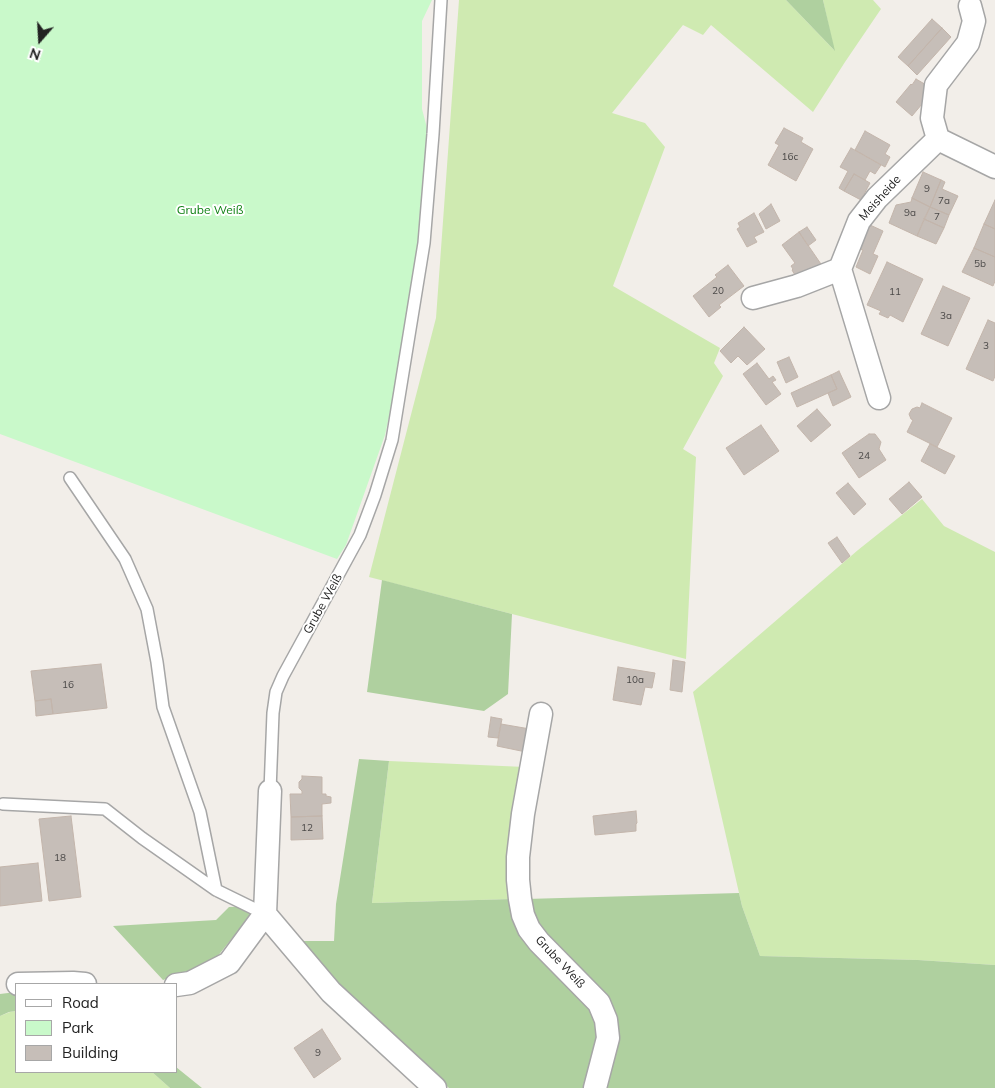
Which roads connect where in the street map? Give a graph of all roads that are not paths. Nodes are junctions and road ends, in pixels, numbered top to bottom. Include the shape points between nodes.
1 (441, 0) edge
2 (970, 6) dead end
3 (938, 139) junction
4 (995, 167) edge
5 (840, 269) junction
6 (753, 298) dead end
7 (878, 398) dead end
8 (70, 478) dead end
9 (541, 714) dead end
10 (270, 791) joint
11 (3, 804) dead end
12 (216, 890) junction
13 (265, 914) junction
14 (15, 984) edge
15 (178, 985) edge
16 (0, 988) edge
17 (435, 1088) edge
18 (595, 1088) edge

1 - 10 lane, Grube Weiß via 424,243 392,440 360,535 276,692
2 - 3 street via 974,21 968,43 936,85 932,118
3 - 4 street
3 - 5 street, Meisheide via 859,220
5 - 6 street via 797,286
5 - 7 street
8 - 12 lane via 125,559 147,609 163,707 200,812
9 - 18 street, Grube Weiß via 518,857 520,899 529,929 598,1003 606,1020 608,1038
10 - 13 street, Grube Weiß
11 - 12 lane via 105,809
12 - 13 lane
13 - 15 street via 229,963
13 - 17 street via 331,992
14 - 16 street

